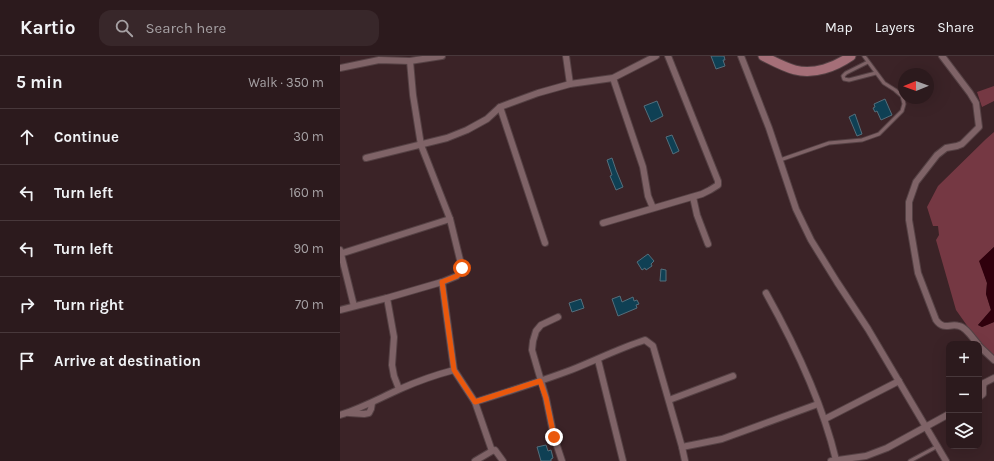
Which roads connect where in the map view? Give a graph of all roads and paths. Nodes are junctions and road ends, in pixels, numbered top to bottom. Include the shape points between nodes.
1 (442, 56) edge
2 (566, 56) edge
3 (656, 56) edge
4 (668, 56) edge
5 (741, 56) edge
6 (763, 56) edge
7 (851, 56) edge
8 (864, 56) edge
9 (942, 56) edge
10 (393, 59) edge
11 (410, 61) junction
12 (868, 62) junction
13 (340, 68) edge
14 (876, 73) junction
15 (613, 78) junction
16 (570, 84) junction
17 (500, 107) junction
18 (421, 145) junction
19 (366, 158) dead end
20 (779, 160) junction
21 (693, 197) junction
22 (653, 208) junction
23 (450, 219) junction
24 (603, 223) dead end
25 (546, 243) dead end
26 (708, 244) dead end
27 (340, 252) edge
28 (442, 282) junction
29 (766, 293) dead end
30 (387, 298) junction
31 (354, 306) junction
32 (340, 310) edge
33 (558, 317) dead end
34 (975, 341) edge
35 (982, 349) edge
36 (598, 360) junction
37 (994, 360) edge
38 (454, 370) junction
39 (733, 376) dead end
40 (994, 378) edge
41 (540, 381) junction
42 (899, 381) junction
43 (982, 387) edge
44 (399, 389) junction
45 (668, 400) junction
46 (475, 402) junction
47 (818, 404) junction
48 (340, 415) edge
49 (946, 416) edge
50 (825, 419) junction
51 (926, 426) junction
52 (938, 446) junction
53 (682, 447) junction
54 (492, 452) junction
55 (837, 460) edge
56 (475, 461) edge
57 (503, 461) edge
58 (562, 461) edge
59 (623, 461) edge
60 (685, 461) edge
61 (910, 461) edge
62 (946, 461) edge

1 - 11 street
2 - 16 street
3 - 15 street
4 - 21 street via 718,181 718,185
5 - 20 street
6 - 7 street via 794,70 803,71 824,69
8 - 12 lane
9 - 34 street via 976,103 979,127 962,144 946,148 937,154 924,170 910,197 908,220 918,273 938,324 945,327 959,325
10 - 11 street
10 - 13 street
11 - 18 street
12 - 14 lane
12 - 14 lane via 846,73 844,79
14 - 20 lane via 903,100 903,109 884,130 866,139 833,142
15 - 16 street
15 - 22 street via 643,167 648,196
16 - 17 street
17 - 18 street via 487,119 467,130
17 - 25 street
18 - 19 street
18 - 23 street
20 - 42 street via 796,209 811,240
21 - 22 street
21 - 26 street
22 - 24 street
23 - 27 street
23 - 28 street via 462,268 457,276
27 - 31 street
28 - 30 street
28 - 38 street
29 - 47 street via 802,363
30 - 31 street
30 - 44 street via 394,337 392,365
31 - 32 street
33 - 41 street via 541,326 536,331 533,341 532,350
35 - 37 street
36 - 41 street
36 - 45 street via 645,340 649,342 653,346
36 - 59 street
38 - 44 street
38 - 46 street
39 - 45 street
40 - 43 street
41 - 46 street
41 - 58 street
42 - 50 street
42 - 51 street
44 - 48 street
45 - 53 street
46 - 54 street
47 - 50 street
47 - 53 street via 722,439
49 - 51 street
50 - 55 street
51 - 52 street
51 - 55 street via 888,448 866,456
52 - 61 lane
52 - 62 street
53 - 60 street
54 - 56 street
54 - 57 street via 495,450

